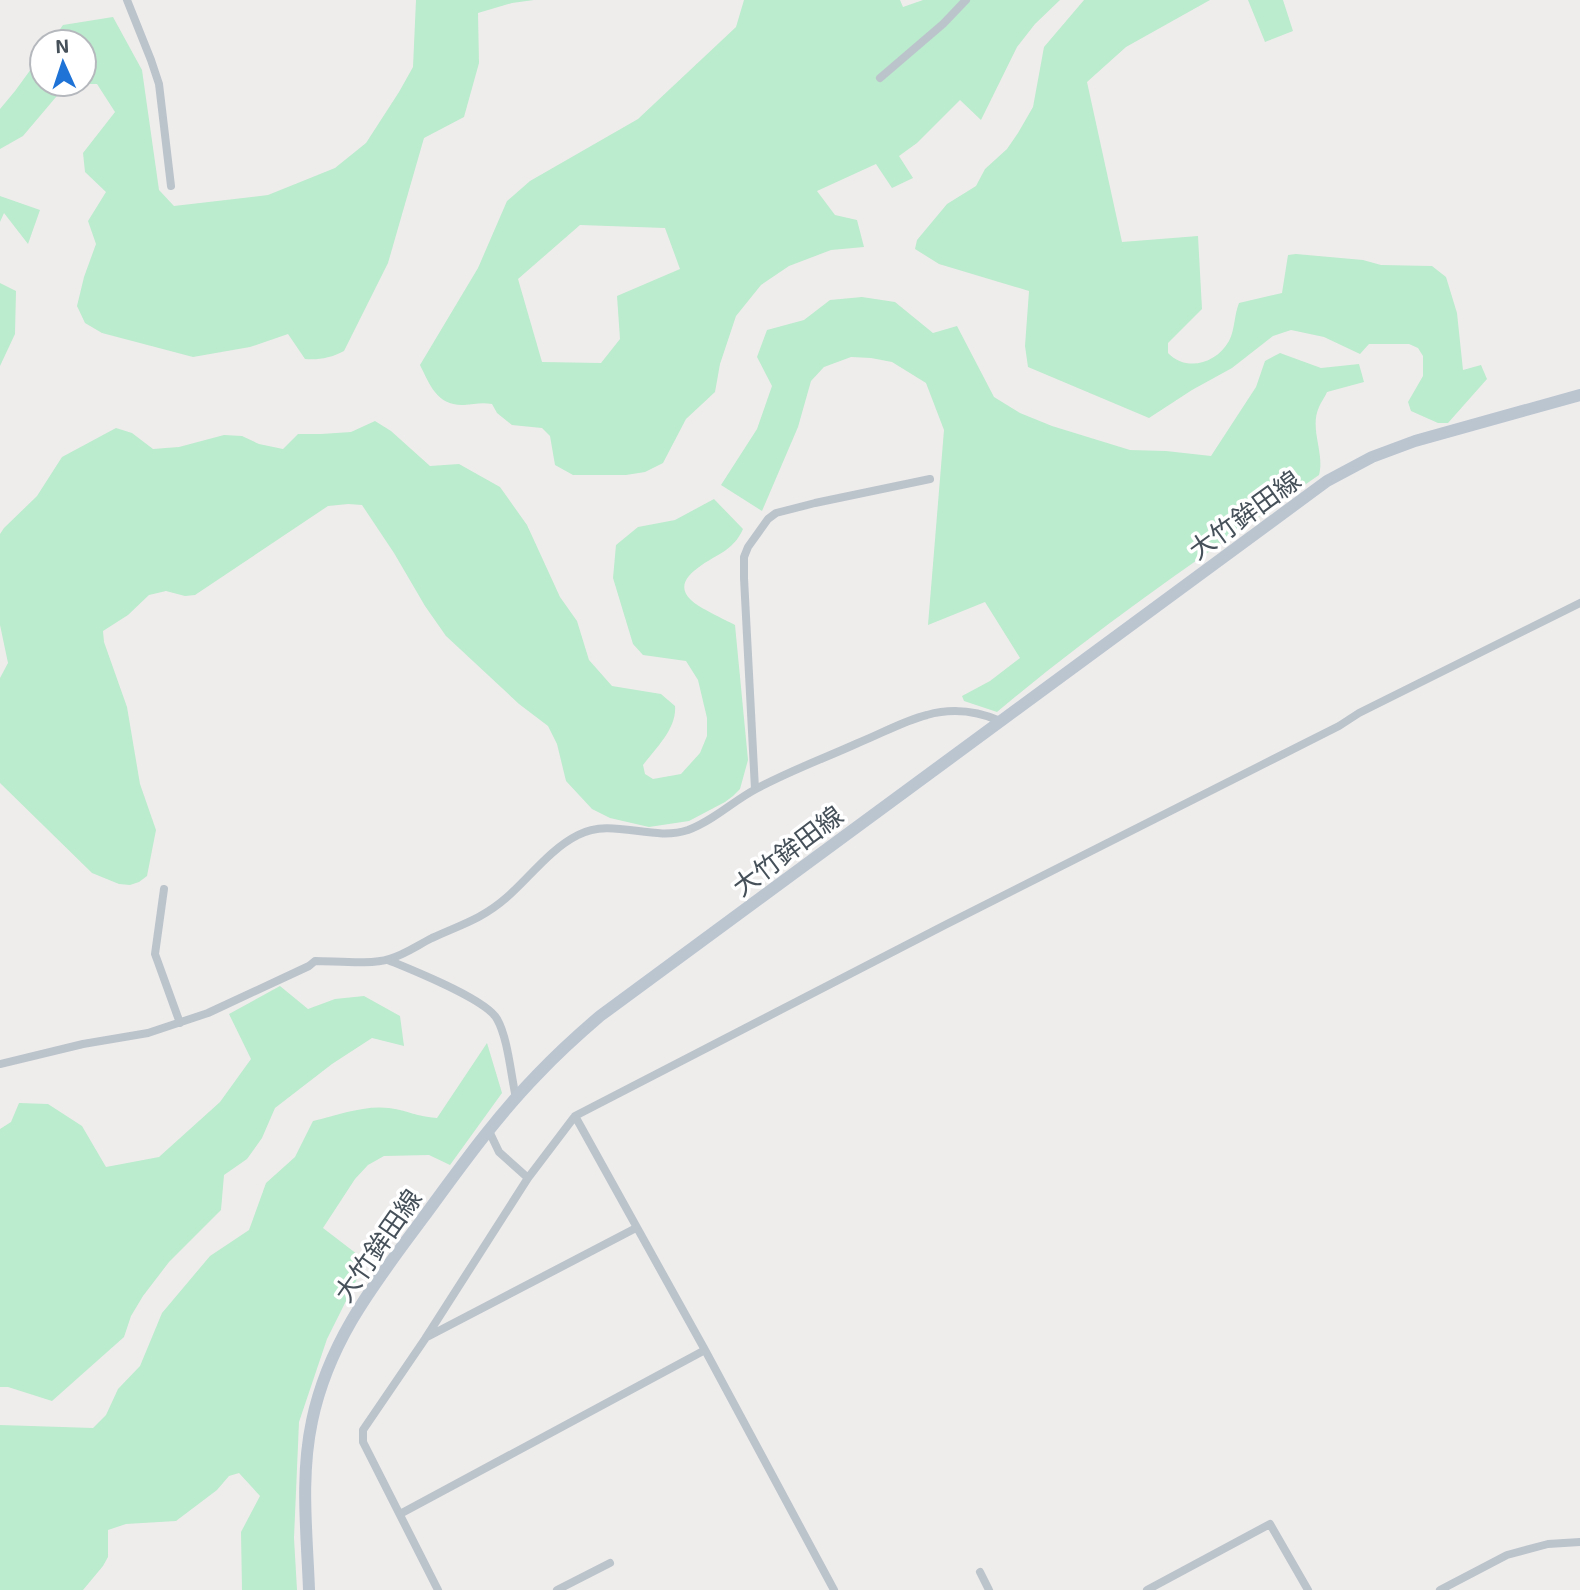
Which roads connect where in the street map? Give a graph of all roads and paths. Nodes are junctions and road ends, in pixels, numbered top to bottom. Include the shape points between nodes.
1 (127, 0) edge
2 (966, 0) edge
3 (880, 78) dead end
4 (171, 186) dead end
5 (1580, 396) edge
6 (930, 478) dead end
7 (1580, 603) edge
8 (1000, 721) junction
9 (1324, 725) dead end
10 (1339, 726) junction
11 (755, 789) junction
12 (164, 889) dead end
13 (388, 960) junction
14 (180, 1023) junction
15 (0, 1064) edge
16 (516, 1098) junction
17 (575, 1116) junction
18 (489, 1131) junction
19 (528, 1178) junction
20 (636, 1228) junction
21 (425, 1339) junction
22 (705, 1349) junction
23 (400, 1514) junction
24 (1580, 1542) edge
25 (610, 1563) dead end
26 (980, 1572) dead end
27 (309, 1590) edge
28 (438, 1590) edge
29 (557, 1590) edge
30 (834, 1590) edge
31 (989, 1590) edge
32 (1148, 1590) edge
33 (1308, 1590) edge
34 (1440, 1590) edge

1 - 4 street via 159,84
2 - 3 street
5 - 8 main road, 大竹鉾田線 via 1415,441 1327,481
6 - 11 street via 776,513 748,547 744,570
7 - 10 street
8 - 11 street via 970,712 929,714
8 - 16 main road, 大竹鉾田線 via 600,1016
9 - 10 street
10 - 17 street
11 - 13 street via 691,829 668,834 602,829 580,834 484,915
12 - 14 street via 155,954
13 - 14 street via 315,961
13 - 16 street via 453,989 496,1017
14 - 15 street
16 - 18 main road, 大竹鉾田線
17 - 19 street
17 - 20 street
18 - 19 street via 499,1152
18 - 27 main road, 大竹鉾田線 via 369,1291 333,1356 312,1420 304,1480
19 - 21 street
20 - 21 street
20 - 22 street
21 - 23 street via 363,1430 363,1442
22 - 23 street
22 - 30 street
23 - 28 street
24 - 34 street via 1548,1544 1507,1555
25 - 29 street
26 - 31 street
32 - 33 street via 1270,1524

